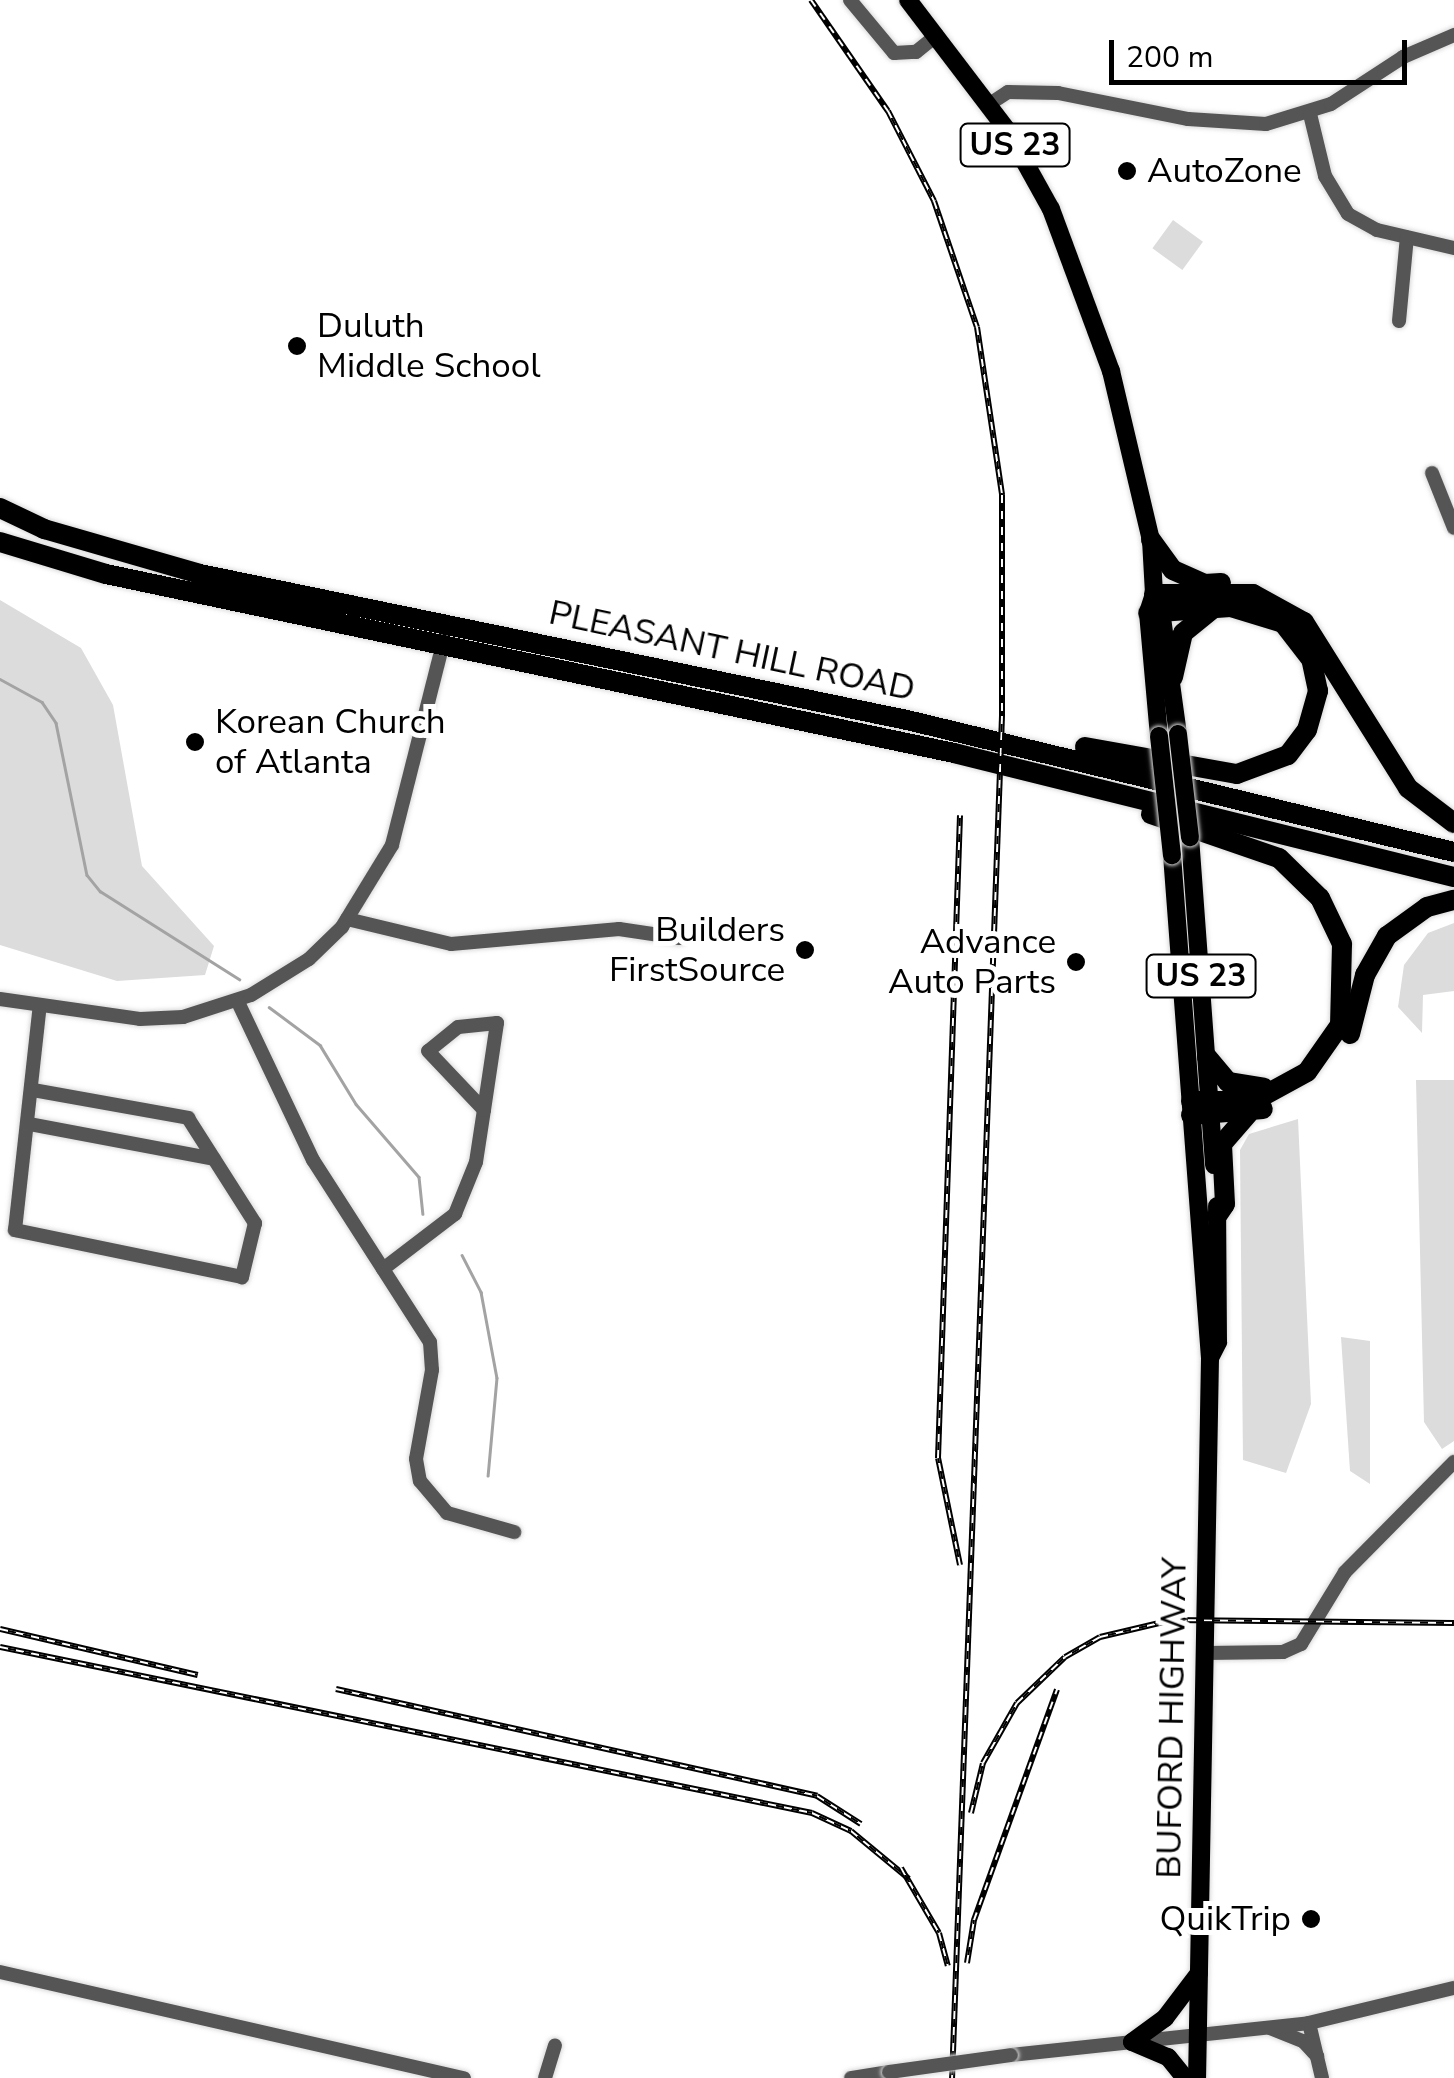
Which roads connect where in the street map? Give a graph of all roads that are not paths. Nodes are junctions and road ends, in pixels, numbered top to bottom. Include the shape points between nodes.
1 (850, 0) edge
2 (908, 0) edge
3 (1454, 35) edge
4 (937, 36) junction
5 (988, 105) junction
6 (1310, 114) junction
7 (1407, 238) junction
8 (1454, 248) edge
9 (1399, 321) dead end
10 (1432, 473) dead end
11 (0, 508) edge
12 (1454, 528) edge
13 (1152, 540) junction
14 (0, 542) edge
15 (1156, 606) junction
16 (1213, 609) junction
17 (446, 636) junction
18 (1173, 677) junction
19 (907, 720) junction
20 (1382, 748) junction
21 (954, 753) junction
22 (1454, 823) edge
23 (1454, 852) edge
24 (1454, 877) edge
25 (1454, 900) edge
26 (348, 919) junction
27 (679, 938) dead end
28 (1346, 982) junction
29 (0, 999) edge
30 (237, 1000) junction
31 (40, 1005) junction
32 (1207, 1057) junction
33 (33, 1090) junction
34 (1201, 1108) junction
35 (484, 1110) junction
36 (1248, 1114) junction
37 (29, 1124) junction
38 (214, 1159) junction
39 (1217, 1216) junction
40 (382, 1268) junction
41 (1210, 1358) junction
42 (1454, 1462) edge
43 (514, 1532) dead end
44 (1206, 1653) junction
45 (0, 1972) edge
46 (1199, 1972) junction
47 (1454, 1988) edge
48 (1309, 2023) junction
49 (1269, 2028) junction
50 (1198, 2036) junction
51 (1132, 2042) junction
52 (555, 2045) dead end
53 (1318, 2056) junction
54 (869, 2076) edge
55 (464, 2078) edge
56 (545, 2078) edge
57 (851, 2078) edge
58 (1185, 2078) edge
59 (1197, 2078) edge
60 (1322, 2078) edge

1 - 4 street via 894,52 916,52
2 - 4 main road, BUFORD HIGHWAY / US 23
3 - 6 street via 1402,57
4 - 5 main road, BUFORD HIGHWAY / US 23
5 - 6 street via 1008,92 1058,93 1251,125
5 - 13 main road, BUFORD HIGHWAY / US 23 via 1051,209 1086,300 1114,382
6 - 7 street via 1338,204 1362,224
7 - 8 street
7 - 9 street
10 - 12 street
11 - 17 highway, PLEASANT HILL ROAD via 113,552
13 - 15 main road, BUFORD HIGHWAY / US 23
13 - 20 highway via 1172,570 1189,578 1253,584 1300,603 1358,683
14 - 17 highway, PLEASANT HILL ROAD via 106,574
15 - 16 highway
15 - 18 main road, BUFORD HIGHWAY / US 23
15 - 20 highway via 1253,594 1280,604 1304,622
15 - 34 main road, BUFORD HIGHWAY / US 23, bridge via 1158,736
16 - 18 highway via 1183,633
16 - 19 highway via 1258,611 1282,623 1312,660 1318,692 1308,730 1270,765 1236,774
17 - 19 highway, PLEASANT HILL ROAD
17 - 21 highway, PLEASANT HILL ROAD
17 - 26 street via 392,845
18 - 32 main road, BUFORD HIGHWAY / US 23, bridge
19 - 23 highway, PLEASANT HILL ROAD
20 - 22 highway via 1408,788
21 - 24 highway, PLEASANT HILL ROAD
21 - 28 highway via 1279,858 1306,880 1334,920
25 - 36 highway via 1406,920 1375,952 1349,1035 1324,1073 1290,1100
26 - 27 street via 451,944 619,930
26 - 30 street via 279,982
28 - 32 highway via 1319,1049 1278,1084 1241,1087
28 - 34 highway via 1340,1025 1307,1072 1254,1100
29 - 31 street
30 - 31 street via 183,1017
30 - 40 street via 313,1160
31 - 33 street
32 - 34 main road, BUFORD HIGHWAY / US 23
33 - 37 street
33 - 38 street via 188,1118
34 - 36 highway
34 - 39 main road, BUFORD HIGHWAY / US 23
34 - 41 main road, BUFORD HIGHWAY / US 23
35 - 35 street via 492,1058 497,1023 458,1027 428,1051
35 - 40 street via 476,1162 454,1214
36 - 39 highway via 1222,1144 1225,1204
37 - 38 street
37 - 38 street via 15,1230 242,1277 255,1223
39 - 41 main road, BUFORD HIGHWAY / US 23 via 1218,1342
40 - 43 street via 430,1342 432,1370 416,1458 420,1480 447,1513
41 - 44 main road, BUFORD HIGHWAY / US 23
42 - 44 street via 1345,1572 1301,1644 1283,1652
44 - 46 main road, BUFORD HIGHWAY / US 23
45 - 55 street
46 - 50 main road, BUFORD HIGHWAY / US 23
46 - 51 main road via 1165,2018
47 - 48 street
48 - 49 street
48 - 53 street
49 - 50 street
49 - 53 street
50 - 51 street
50 - 59 main road, BUFORD HIGHWAY / US 23
51 - 54 street, bridge
51 - 58 main road via 1168,2057
52 - 56 street
53 - 60 street
54 - 57 street

